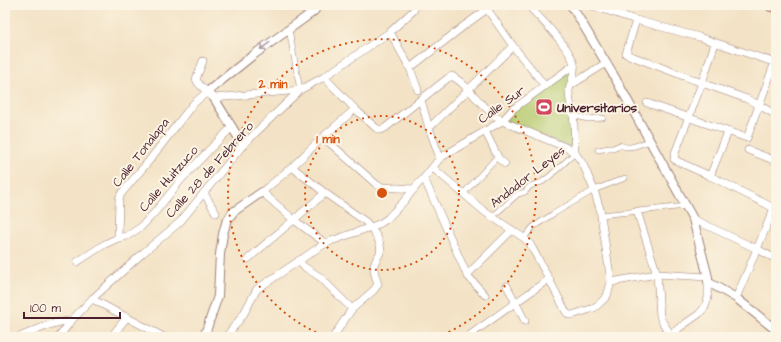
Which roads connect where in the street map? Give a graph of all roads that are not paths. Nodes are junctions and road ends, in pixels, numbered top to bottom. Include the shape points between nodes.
1 (318, 5) edge
2 (416, 5) edge
3 (528, 5) edge
4 (571, 5) edge
5 (590, 5) edge
6 (490, 7) edge
7 (636, 20) junction
8 (289, 29) junction
9 (390, 32) junction
10 (715, 43) junction
11 (513, 46) junction
12 (203, 61) dead end
13 (606, 63) junction
14 (775, 63) edge
15 (574, 65) junction
16 (410, 68) junction
17 (324, 77) junction
18 (702, 83) junction
19 (571, 85) junction
20 (545, 86) junction
21 (300, 90) junction
22 (418, 90) dead end
23 (468, 90) junction
24 (207, 92) junction
25 (214, 98) junction
26 (421, 100) junction
27 (647, 103) dead end
28 (759, 105) junction
29 (355, 109) junction
30 (776, 114) edge
31 (572, 115) junction
32 (602, 118) dead end
33 (688, 118) junction
34 (502, 121) junction
35 (232, 127) junction
36 (429, 128) junction
37 (485, 131) junction
38 (728, 132) junction
39 (323, 137) junction
40 (650, 141) junction
41 (243, 145) junction
42 (598, 150) dead end
43 (748, 150) dead end
44 (575, 153) junction
45 (497, 157) junction
46 (440, 158) junction
47 (776, 161) edge
48 (505, 164) dead end
49 (292, 167) junction
50 (433, 168) junction
51 (710, 176) junction
52 (424, 178) junction
53 (625, 178) dead end
54 (414, 189) junction
55 (594, 190) junction
56 (204, 192) junction
57 (262, 192) junction
58 (325, 193) junction
59 (463, 194) junction
60 (686, 206) junction
61 (775, 206) edge
62 (637, 211) junction
63 (216, 213) dead end
64 (601, 215) junction
65 (492, 217) junction
66 (694, 219) junction
67 (294, 220) junction
68 (371, 227) junction
69 (512, 230) junction
70 (118, 238) junction
71 (524, 238) junction
72 (325, 243) junction
73 (757, 249) junction
74 (248, 259) dead end
75 (776, 259) edge
76 (299, 260) junction
77 (77, 262) dead end
78 (657, 274) junction
79 (466, 275) junction
80 (549, 279) junction
81 (708, 280) junction
82 (611, 282) junction
83 (507, 286) dead end
84 (485, 295) dead end
85 (736, 298) junction
86 (92, 299) junction
87 (515, 303) junction
88 (352, 309) junction
89 (127, 317) junction
90 (71, 321) junction
91 (525, 322) dead end
92 (776, 330) edge
93 (671, 336) edge
94 (19, 337) edge
95 (58, 337) edge
96 (110, 337) edge
97 (164, 337) edge
98 (204, 337) edge
99 (226, 337) edge
100 (334, 337) edge
101 (467, 337) edge

1 - 8 street via 314,11
2 - 9 street, Calle 28 de Febrero via 413,11
3 - 15 street via 561,42
4 - 13 street
5 - 7 street
6 - 11 street
6 - 16 street
7 - 10 street
7 - 18 street via 626,54
8 - 21 street
8 -> 24 street
9 - 16 street
9 - 17 street, Calle 28 de Febrero
10 - 14 street
10 - 18 street
11 - 20 street
11 - 23 street
12 - 24 street via 196,79
13 - 19 street
13 - 40 street
14 - 28 street
15 - 19 street
15 - 20 street, Calle Sur
16 - 22 street
17 - 21 street, Calle 28 de Febrero
17 - 29 street
18 - 28 street
18 - 33 street
19 - 31 street via 569,91
20 - 34 street, Calle Sur via 513,109
21 - 25 street
21 - 41 street, Calle 28 de Febrero
23 - 26 street via 452,76
23 - 34 street via 488,111
23 - 36 street
24 - 25 street
24 - 70 street, Calle Tonalapa via 188,109 121,194
25 - 35 street
26 - 29 street via 380,130
26 - 36 street
27 - 33 street
28 - 30 street
28 - 38 street via 747,138
29 - 39 street
31 - 32 street via 588,119
31 - 44 street
33 - 38 street
33 - 51 street via 674,159
34 - 37 street, Calle Sur
34 - 44 street
35 - 41 street
35 - 70 street, Calle Huitzuco via 141,227 127,236
36 - 46 street
37 - 45 street
37 - 46 street, Calle Sur
38 - 51 street
39 - 49 street
39 - 54 street via 377,184 383,187
40 - 42 street via 630,147 624,148 620,145
40 - 60 street
41 - 56 street, Calle 28 de Febrero
43 - 47 street
44 - 55 street via 583,164
44 - 65 street, Andador Leyes via 550,176 518,194
45 - 48 street
45 - 59 street
46 - 50 street
49 - 57 street
49 - 58 street
50 - 52 street
50 - 59 street
51 - 61 street
52 - 54 street
52 - 79 street
53 - 55 street
54 - 68 street via 388,218
55 - 64 street
55 - 71 street via 533,227
56 - 63 street
56 - 86 street, Calle 28 de Febrero via 180,222
57 - 67 street
57 - 98 street via 233,212 226,223 220,254 218,296
58 - 67 street
58 - 68 street
59 - 65 street
60 - 62 street
60 - 66 street
61 - 73 street
62 - 64 street
62 - 78 street
64 - 82 street
65 - 69 street
66 - 73 street
66 - 81 street
67 - 72 street
67 - 74 street
68 - 72 street
68 - 88 street via 380,244 380,252 374,265 378,284
69 - 71 street
69 - 79 street
70 - 77 street, Calle Huitzuco
71 - 80 street
72 - 76 street
73 - 75 street
73 - 85 street
76 - 88 street
76 - 99 street via 257,289 243,315
78 - 81 street
78 - 82 street
78 - 93 street via 660,316
79 - 84 street
80 - 82 street via 569,315 594,308 607,296
80 - 87 street
81 - 85 street
81 - 93 street via 708,298 705,306 699,314
83 - 87 street
85 - 92 street
86 - 89 street
86 - 90 street, Calle 28 de Febrero
87 - 91 street
87 - 101 street
88 - 100 street
89 - 96 street
89 - 97 street
90 - 94 street via 56,322
90 - 95 street, Calle 28 de Febrero

